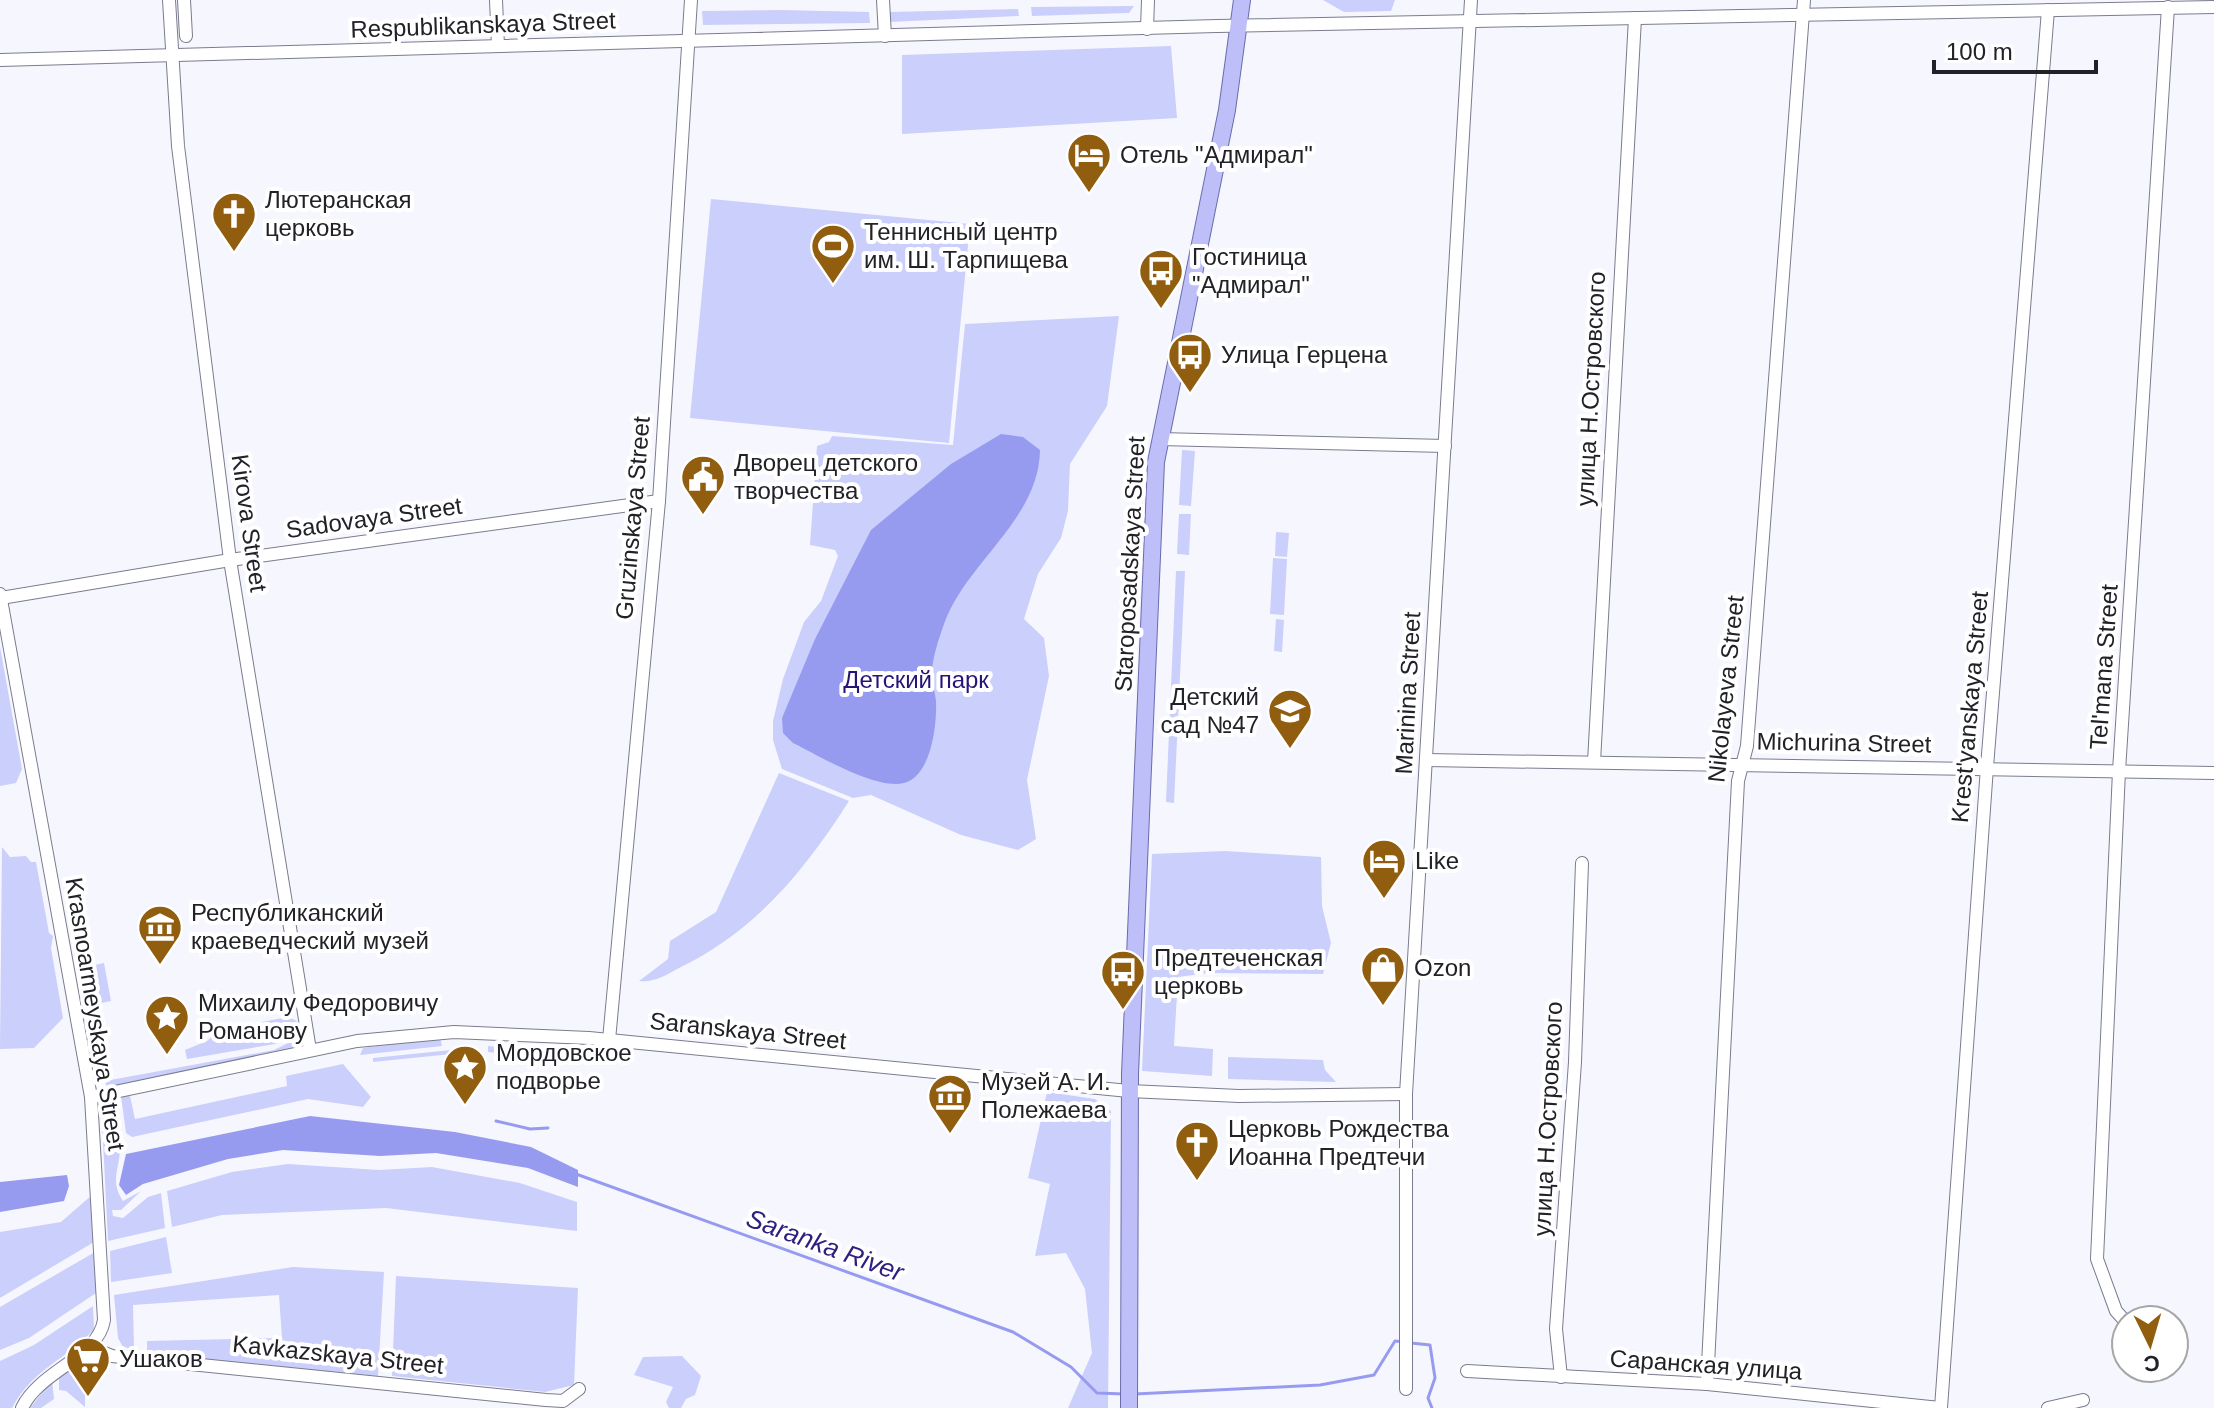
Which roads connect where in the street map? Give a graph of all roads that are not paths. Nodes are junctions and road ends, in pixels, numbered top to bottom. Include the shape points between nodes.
1 (169, 0) edge
2 (184, 0) edge
3 (496, 0) edge
4 (691, 0) edge
5 (883, 0) edge
6 (1148, 0) edge
7 (1242, 0) edge
8 (1471, 0) edge
9 (1804, 0) edge
10 (2063, 5) edge
11 (2168, 7) junction
12 (2214, 7) edge
13 (2048, 10) junction
14 (1802, 15) junction
15 (1635, 18) junction
16 (1470, 22) junction
17 (1240, 26) junction
18 (1147, 29) junction
19 (186, 36) dead end
20 (885, 36) junction
21 (690, 41) junction
22 (498, 46) junction
23 (170, 55) junction
24 (0, 60) edge
25 (1159, 439) junction
26 (1445, 446) junction
27 (659, 501) junction
28 (230, 560) junction
29 (0, 596) edge
30 (1426, 760) junction
31 (1594, 762) junction
32 (1743, 763) junction
33 (1987, 767) junction
34 (2119, 771) junction
35 (2214, 773) edge
36 (1582, 863) dead end
37 (609, 1040) junction
38 (310, 1050) junction
39 (1129, 1091) junction
40 (1406, 1094) junction
41 (91, 1097) junction
42 (2113, 1304) edge
43 (90, 1347) junction
44 (1467, 1371) dead end
45 (1561, 1377) junction
46 (1707, 1384) junction
47 (579, 1389) dead end
48 (1406, 1389) dead end
49 (2083, 1400) dead end
50 (22, 1408) edge
51 (1129, 1408) edge
52 (1941, 1408) edge
53 (2048, 1408) edge

1 - 23 street, Kirova Street
2 - 19 street
3 - 22 street
4 - 21 street, Gruzinskaya Street
5 - 20 street
6 - 18 street
7 - 17 main road, Staroposadskaya Street
8 - 16 street, Marinina Street
9 - 14 street, Nikolayeva Street
10 - 11 street, Respublikanskaya Street
10 - 13 street, Respublikanskaya Street
11 - 12 street, Respublikanskaya Street
11 - 34 street, Tel'mana Street
13 - 14 street, Respublikanskaya Street
13 - 33 street, Krest'yanskaya Street
14 - 15 street, Respublikanskaya Street
14 - 32 street, Nikolayeva Street
15 - 16 street, Respublikanskaya Street
15 - 31 street, улица Н.Островского
16 - 17 street, Respublikanskaya Street
16 - 26 street, Marinina Street
17 - 18 street, Respublikanskaya Street
17 - 25 main road, Staroposadskaya Street
18 - 20 street, Respublikanskaya Street
20 - 21 street, Respublikanskaya Street
21 - 22 street, Respublikanskaya Street
21 - 27 street, Gruzinskaya Street
22 - 23 street, Respublikanskaya Street
23 - 24 street, Respublikanskaya Street
23 - 28 street, Kirova Street
25 - 26 street
25 - 39 main road, Staroposadskaya Street
26 - 30 street, Marinina Street
27 - 28 street, Sadovaya Street
27 - 37 street, Gruzinskaya Street
28 - 29 street, Sadovaya Street
28 - 38 street, Kirova Street
29 - 41 street, Krasnoarmeyskaya Street
30 - 31 street, Michurina Street
30 - 40 street, Marinina Street
31 - 32 street, Michurina Street
32 - 33 street, Michurina Street
32 - 46 street, Nikolayeva Street
33 - 34 street, Michurina Street
33 - 52 street, Krest'yanskaya Street
34 - 35 street, Michurina Street
34 - 42 street, Tel'mana Street via 2097,1259
36 - 45 street, улица Н.Островского via 1575,1062 1556,1329
37 - 38 street, Saranskaya Street via 454,1032
37 - 39 street, Saranskaya Street
38 - 41 street, Saranskaya Street
39 - 40 street, Saranskaya Street
39 - 51 main road, Staroposadskaya Street
40 - 48 street, Marinina Street
41 - 43 street, Krasnoarmeyskaya Street via 104,1320
43 - 47 street, Kavkazskaya Street via 112,1356 546,1400 563,1401
43 - 50 street via 43,1380
44 - 45 street, Саранская улица
45 - 46 street, Саранская улица
46 - 52 street, Саранская улица
49 - 53 street

